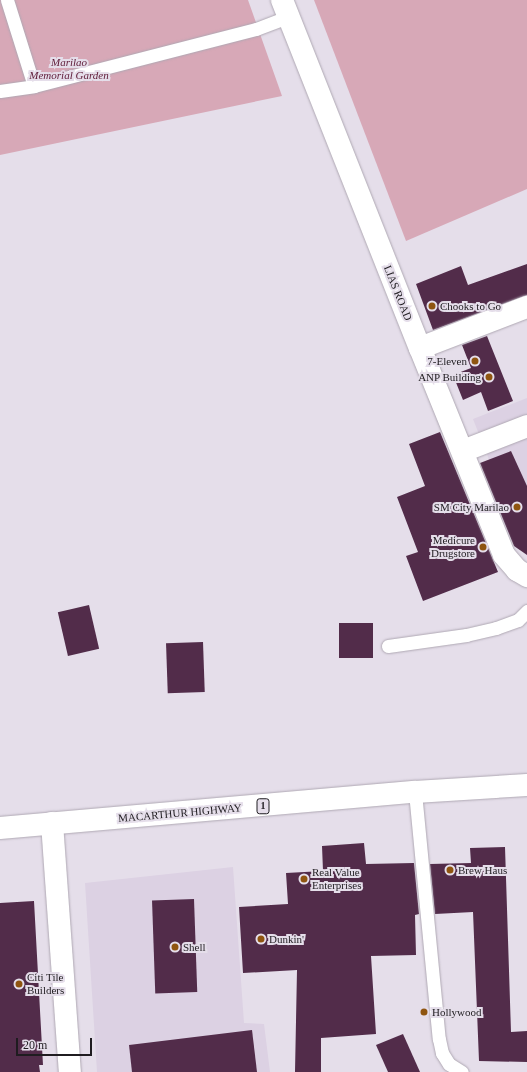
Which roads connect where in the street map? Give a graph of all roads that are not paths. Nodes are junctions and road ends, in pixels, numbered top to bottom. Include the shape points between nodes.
1 (7, 0) edge
2 (285, 9) edge
3 (34, 86) junction
4 (0, 91) edge
5 (527, 307) edge
6 (420, 348) junction
7 (527, 426) edge
8 (463, 451) junction
9 (527, 576) edge
10 (527, 611) edge
11 (388, 646) dead end
12 (527, 785) edge
13 (415, 792) junction
14 (52, 823) junction
15 (0, 828) edge
16 (70, 1072) edge
17 (462, 1072) edge

1 - 3 lane
2 - 3 lane via 256,29
2 - 6 main road, LIAS ROAD
3 - 4 lane
5 - 6 main road
6 - 8 main road, LIAS ROAD
7 - 8 main road
8 - 9 main road, LIAS ROAD via 504,555 517,570
10 - 11 lane via 518,620 496,628
12 - 13 main road, MACARTHUR HIGHWAY / 1
13 - 14 main road, MACARTHUR HIGHWAY / 1
13 - 17 lane via 439,1039 442,1052 449,1064
14 - 15 main road, MACARTHUR HIGHWAY / 1
14 - 16 main road

